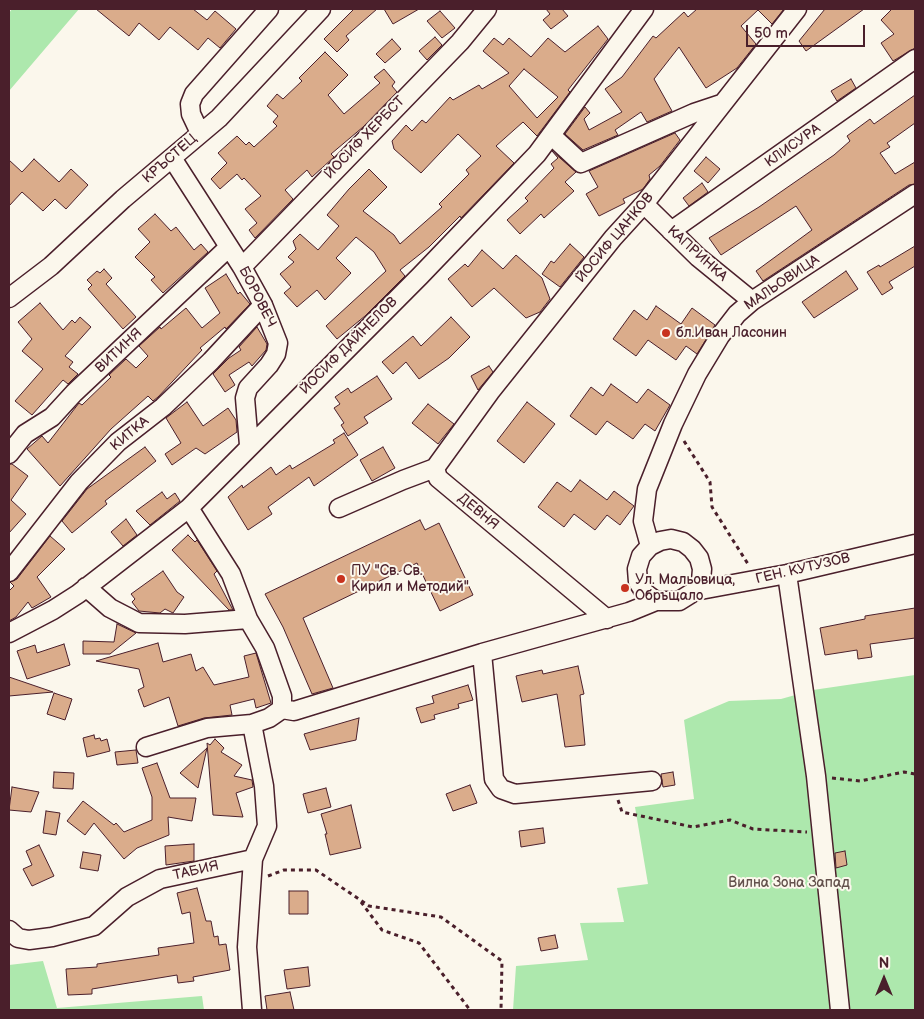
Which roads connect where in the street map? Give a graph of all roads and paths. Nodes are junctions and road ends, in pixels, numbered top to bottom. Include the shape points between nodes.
1 (269, 9) edge
2 (321, 9) edge
3 (486, 9) edge
4 (644, 9) edge
5 (797, 9) edge
6 (915, 59) edge
7 (721, 104) junction
8 (200, 133) junction
9 (552, 136) junction
10 (172, 158) junction
11 (915, 194) edge
12 (644, 204) junction
13 (670, 231) junction
14 (229, 247) junction
15 (242, 267) junction
16 (9, 298) edge
17 (752, 301) junction
18 (263, 305) junction
19 (673, 424) junction
20 (250, 445) junction
21 (9, 454) edge
22 (435, 468) junction
23 (189, 508) junction
24 (339, 508) dead end
25 (915, 544) edge
26 (650, 546) junction
27 (9, 572) edge
28 (787, 574) junction
29 (758, 580) junction
30 (86, 587) junction
31 (695, 591) junction
32 (656, 601) junction
33 (248, 619) junction
34 (607, 619) junction
35 (9, 633) edge
36 (482, 653) junction
37 (282, 709) junction
38 (252, 724) junction
39 (146, 747) dead end
40 (915, 774) edge
41 (816, 776) junction
42 (652, 781) dead end
43 (617, 797) dead end
44 (822, 833) junction
45 (252, 859) junction
46 (250, 882) junction
47 (360, 902) junction
48 (9, 930) edge
49 (252, 1010) edge
50 (470, 1010) edge
51 (501, 1010) edge
52 (840, 1010) edge

1 - 8 street via 194,94 191,114
2 - 8 street, КРЪСТЕЦ via 219,118
3 - 15 street, ЙОСИФ ХЕРБСТ via 460,42
4 - 9 street, ЙОСИФ ДАЙНЕЛОВ
5 - 7 street, ЙОСИФ ЦАНКОВ
6 - 13 street, КЛИСУРА
7 - 9 street via 581,163
7 - 12 street, ЙОСИФ ЦАНКОВ
8 - 10 street, КРЪСТЕЦ
9 - 20 street, ЙОСИФ ДАЙНЕЛОВ via 420,276
10 - 14 street, БОРОВЕЧ
10 - 16 street, КРЪСТЕЦ via 51,266
11 - 17 street, МАЛЬОВИЦА
12 - 13 street, КАПРИНКА
12 - 22 street, ЙОСИФ ЦАНКОВ via 490,392
13 - 17 street, КАПРИНКА
14 - 15 street, БОРОВЕЧ
14 - 21 street, ВИТИНЯ via 52,417 25,434
15 - 18 street, БОРОВЕЧ
17 - 19 street, МАЛЬОВИЦА via 720,336
18 - 20 street, БОРОВЕЧ via 278,343 276,354 248,388 245,398
18 - 27 street, КИТКА via 204,368 118,442 92,469
19 - 26 street, МАЛЬОВИЦА via 647,489 643,521
19 - 29 path via 710,482 712,507
20 - 23 street, ЙОСИФ ДАЙНЕЛОВ
22 - 24 street
22 - 34 street, ДЕВНЯ via 438,478
23 - 30 street, ЙОСИФ ДАЙНЕЛОВ
23 - 33 street via 231,574
25 - 28 street, ГЕН. КУТУЗОВ
26 - 31 street via 672,539 692,549 702,569
26 - 32 street via 641,556 637,568 638,582
28 - 29 street, ГЕН. КУТУЗОВ
28 - 41 street
29 - 31 street, ГЕН. КУТУЗОВ
30 - 33 street via 110,608 139,623 185,624
30 - 35 street, ЙОСИФ ДАЙНЕЛОВ via 53,610
31 - 32 street, ГЕН. КУТУЗОВ via 679,601
32 - 34 street, ГЕН. КУТУЗОВ
33 - 37 street via 265,648 282,696
34 - 36 street, ГЕН. КУТУЗОВ
36 - 37 street, ГЕН. КУТУЗОВ via 294,711
36 - 42 street via 494,779 501,788 515,794
37 - 38 street
38 - 39 street via 206,728
38 - 45 street via 264,786 267,826
40 - 41 path via 904,772 860,782
41 - 44 street
43 - 44 path via 622,812 693,827 730,820 753,829
44 - 52 street
45 - 46 street
45 - 48 street, ТАБИЯ via 160,879 127,897 94,926 29,940 18,938
46 - 47 path via 284,870 316,870
46 - 49 street via 247,947
47 - 50 path via 382,930 419,943
47 - 51 path via 441,917 502,960

